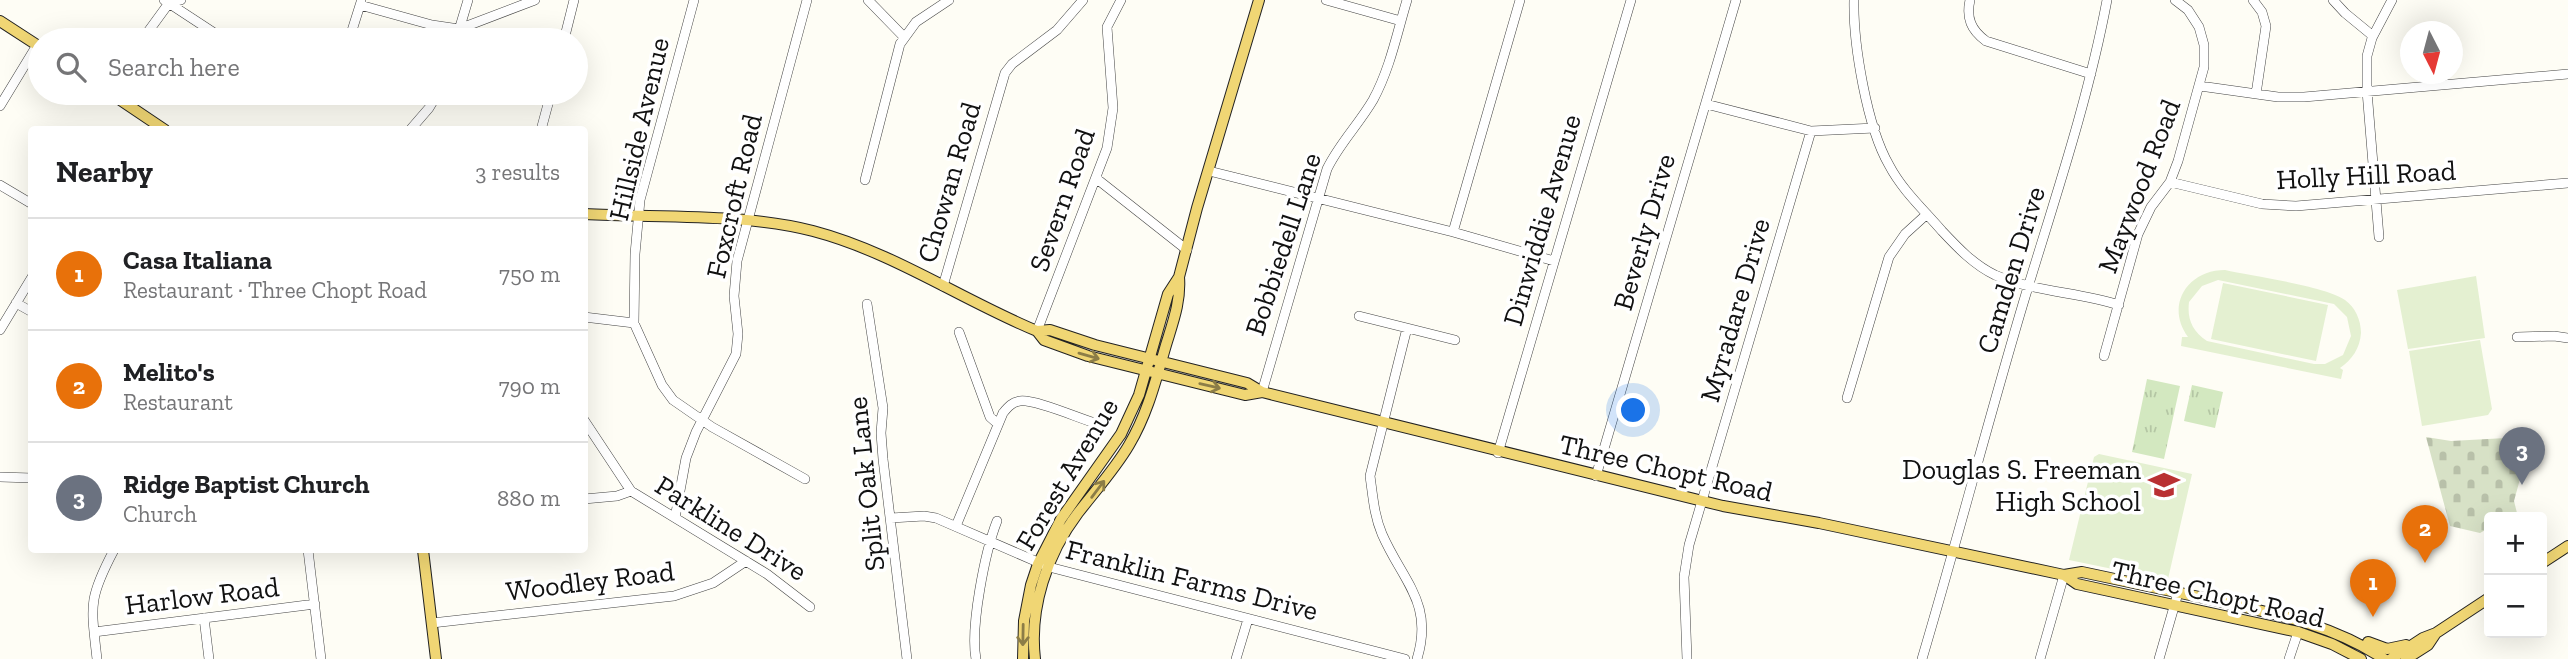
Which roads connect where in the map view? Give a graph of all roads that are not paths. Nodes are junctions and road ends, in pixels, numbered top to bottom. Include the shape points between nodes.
1 (181, 0) edge
2 (468, 0) edge
3 (535, 0) edge
4 (574, 0) edge
5 (694, 0) edge
6 (807, 0) edge
7 (868, 0) edge
8 (949, 0) edge
9 (1083, 0) edge
10 (1121, 0) edge
11 (1259, 0) edge
12 (1326, 0) edge
13 (1407, 0) edge
14 (1520, 0) edge
15 (1631, 0) edge
16 (1736, 0) edge
17 (1854, 0) edge
18 (1970, 0) edge
19 (2107, 0) edge
20 (2175, 0) edge
21 (2253, 0) edge
22 (2333, 0) edge
23 (2392, 0) edge
24 (167, 2) edge
25 (361, 3) edge
26 (0, 21) edge
27 (1401, 21) junction
28 (150, 28) edge
29 (207, 28) edge
30 (353, 28) edge
31 (453, 28) edge
32 (460, 28) edge
33 (463, 28) edge
34 (567, 28) edge
35 (2373, 36) junction
36 (904, 37) junction
37 (28, 39) edge
38 (28, 63) edge
39 (2091, 74) junction
40 (2568, 74) edge
41 (2200, 86) junction
42 (2367, 91) junction
43 (2256, 94) junction
44 (1706, 104) junction
45 (128, 105) edge
46 (430, 105) edge
47 (548, 105) edge
48 (0, 106) edge
49 (159, 126) edge
50 (413, 126) edge
51 (542, 126) edge
52 (1875, 128) junction
53 (1811, 131) junction
54 (1209, 171) junction
55 (1097, 179) junction
56 (865, 180) dead end
57 (2170, 182) junction
58 (2568, 183) edge
59 (0, 185) edge
60 (1318, 199) junction
61 (2376, 200) junction
62 (28, 202) edge
63 (588, 214) edge
64 (1927, 214) junction
65 (637, 217) junction
66 (747, 221) junction
67 (1453, 232) junction
68 (2379, 237) dead end
69 (1187, 250) junction
70 (1554, 261) junction
71 (28, 284) edge
72 (943, 286) junction
73 (2029, 286) junction
74 (16, 303) junction
75 (867, 304) dead end
76 (2119, 305) junction
77 (28, 310) edge
78 (1359, 316) dead end
79 (588, 317) edge
80 (634, 323) junction
81 (1407, 328) junction
82 (0, 330) edge
83 (1037, 331) junction
84 (959, 332) dead end
85 (2517, 337) dead end
86 (2568, 338) edge
87 (1455, 340) dead end
88 (2104, 356) dead end
89 (1155, 360) junction
90 (1152, 372) junction
91 (1262, 392) junction
92 (1847, 398) dead end
93 (701, 420) junction
94 (1095, 423) dead end
95 (588, 424) edge
96 (998, 424) junction
97 (1383, 424) junction
98 (1498, 453) junction
99 (0, 477) edge
100 (1596, 477) junction
101 (28, 478) edge
102 (805, 479) dead end
103 (631, 491) junction
104 (588, 499) edge
105 (1703, 502) junction
106 (675, 518) junction
107 (891, 518) junction
108 (997, 521) dead end
109 (956, 526) junction
110 (989, 540) junction
111 (2568, 546) edge
112 (1954, 552) junction
113 (113, 553) edge
114 (308, 553) edge
115 (423, 553) edge
116 (746, 561) junction
117 (2547, 561) edge
118 (1044, 566) junction
119 (2064, 575) junction
120 (2178, 593) junction
121 (2484, 601) edge
122 (315, 604) junction
123 (2174, 605) junction
124 (810, 607) dead end
125 (204, 618) junction
126 (1248, 618) junction
127 (432, 624) junction
128 (94, 632) junction
129 (2298, 632) junction
130 (2345, 636) junction
131 (2422, 643) junction
132 (97, 659) edge
133 (209, 659) edge
134 (321, 659) edge
135 (436, 659) edge
136 (907, 659) edge
137 (976, 659) edge
138 (1023, 659) edge
139 (1035, 659) edge
140 (1236, 659) edge
141 (1405, 659) edge
142 (1417, 659) edge
143 (1687, 659) edge
144 (1922, 659) edge
145 (2040, 659) edge
146 (2159, 659) edge
147 (2289, 659) edge
148 (2361, 659) edge
149 (2384, 659) edge
150 (2391, 659) edge
151 (2406, 659) edge
152 (2417, 659) edge

1 - 24 street
2 - 32 street
3 - 33 street
4 - 34 street
5 - 65 street, Hillside Avenue
6 - 66 street, Foxcroft Road
7 - 36 street
8 - 36 street via 916,22
9 - 72 street, Chowan Road via 1057,30 1008,69
10 - 55 street, Severn Road via 1107,27 1113,108 1111,134
11 - 54 main road, Forest Avenue
12 - 27 street
13 - 27 street, Bobbiedell Lane
14 - 67 street
15 - 70 street, Dinwiddie Avenue
16 - 44 street, Beverly Drive
17 - 52 street via 1857,52
18 - 39 street via 1969,21 1986,41
19 - 39 street, Camden Drive
20 - 41 street, Maywood Road via 2193,16 2203,37
21 - 43 street via 2266,26
22 - 35 street
23 - 35 street
24 - 28 street
24 - 29 street
25 - 30 street
25 - 31 street
26 - 37 main road
27 - 60 street, Bobbiedell Lane via 1375,96 1335,153
35 - 42 street via 2367,57
36 - 56 street
38 - 48 street
39 - 73 street, Camden Drive
40 - 42 street
41 - 43 street
41 - 57 street, Maywood Road
42 - 43 street via 2304,97
42 - 61 street
44 - 53 street
44 - 100 street, Beverly Drive
45 - 49 main road
46 - 50 street
47 - 51 street
52 - 53 street
52 - 64 street via 1897,179
53 - 105 street, Myradare Drive
54 - 60 street
54 - 69 main road, Forest Avenue
55 - 69 street
55 - 83 street, Severn Road
57 - 61 street, Holly Hill Road via 2276,205
57 - 76 street, Maywood Road via 2143,222
58 - 61 street, Holly Hill Road
59 - 62 street
60 - 67 street
60 - 91 street, Bobbiedell Lane
61 - 68 street
63 - 65 main road, Three Chopt Road
64 - 73 street via 1978,265
64 - 92 street via 1889,257
65 - 66 main road, Three Chopt Road
65 - 80 street, Hillside Avenue
66 - 72 main road, Three Chopt Road via 835,237
66 - 93 street, Foxcroft Road via 734,278 736,354
67 - 70 street
69 - 89 main road, Forest Avenue via 1181,296
70 - 98 street, Dinwiddie Avenue
71 - 74 street
72 - 83 main road, Three Chopt Road
73 - 76 street
73 - 112 street, Camden Drive
74 - 77 street
74 - 82 street
75 - 107 street, Split Oak Lane via 883,408 881,433
76 - 88 street, Maywood Road
78 - 81 street
79 - 80 street
80 - 93 street, Hillside Avenue via 665,391
81 - 87 street
81 - 97 street
83 - 89 main road, Three Chopt Road via 1050,330
83 -> 90 main road, Three Chopt Road via 1045,340 1067,349
84 - 96 street via 990,418
85 - 86 street
89 - 90 main road, Forest Avenue
89 - 91 main road, Three Chopt Road via 1248,383
90 -> 91 main road, Three Chopt Road via 1245,395
90 - 118 main road, Forest Avenue via 1121,434 1061,519
91 - 97 main road, Three Chopt Road
93 - 102 street, Hillside Avenue
93 - 106 street, Foxcroft Road via 687,458
94 - 96 street via 1026,401 1008,406
95 - 103 street
96 - 109 street
97 - 98 main road, Three Chopt Road
97 - 142 street via 1370,476 1372,501 1383,536 1421,608 1423,638
98 - 100 main road, Three Chopt Road
99 - 101 street
100 - 105 main road, Three Chopt Road
103 - 104 street, Parkline Drive
103 - 106 street, Parkline Drive
105 - 112 main road, Three Chopt Road
105 - 143 street, Myradare Drive via 1685,566
106 - 116 street, Parkline Drive
107 - 109 street, Franklin Farms Drive via 923,516
107 - 136 street, Split Oak Lane
108 - 110 street
109 - 110 street, Franklin Farms Drive
110 - 118 street, Franklin Farms Drive
110 - 137 street via 973,642
111 - 117 main road
112 - 119 main road, Three Chopt Road
112 - 144 street, Camden Drive
113 - 128 street via 93,593
114 - 122 street
115 - 127 main road
116 - 124 street, Parkline Drive
116 - 127 street, Woodley Road via 713,583 674,596
118 - 126 street, Franklin Farms Drive
118 -> 138 main road, Forest Avenue via 1031,584
118 - 139 main road, Forest Avenue via 1034,624
119 - 120 main road, Three Chopt Road via 2082,572
119 - 123 main road, Three Chopt Road via 2077,584
119 - 145 street
120 - 123 street
120 - 130 main road, Three Chopt Road via 2293,618
121 - 131 main road
122 - 125 street, Harlow Road
122 - 134 street
123 - 129 main road, Three Chopt Road
123 - 146 street
125 - 128 street, Harlow Road
125 - 133 street
126 - 140 street
126 - 141 street, Franklin Farms Drive
127 - 135 main road
128 - 132 street
129 - 147 street
129 - 148 main road, Three Chopt Road
130 - 131 main road via 2387,649
130 - 149 main road, Three Chopt Road
131 - 150 main road
131 - 151 main road
131 - 152 main road

